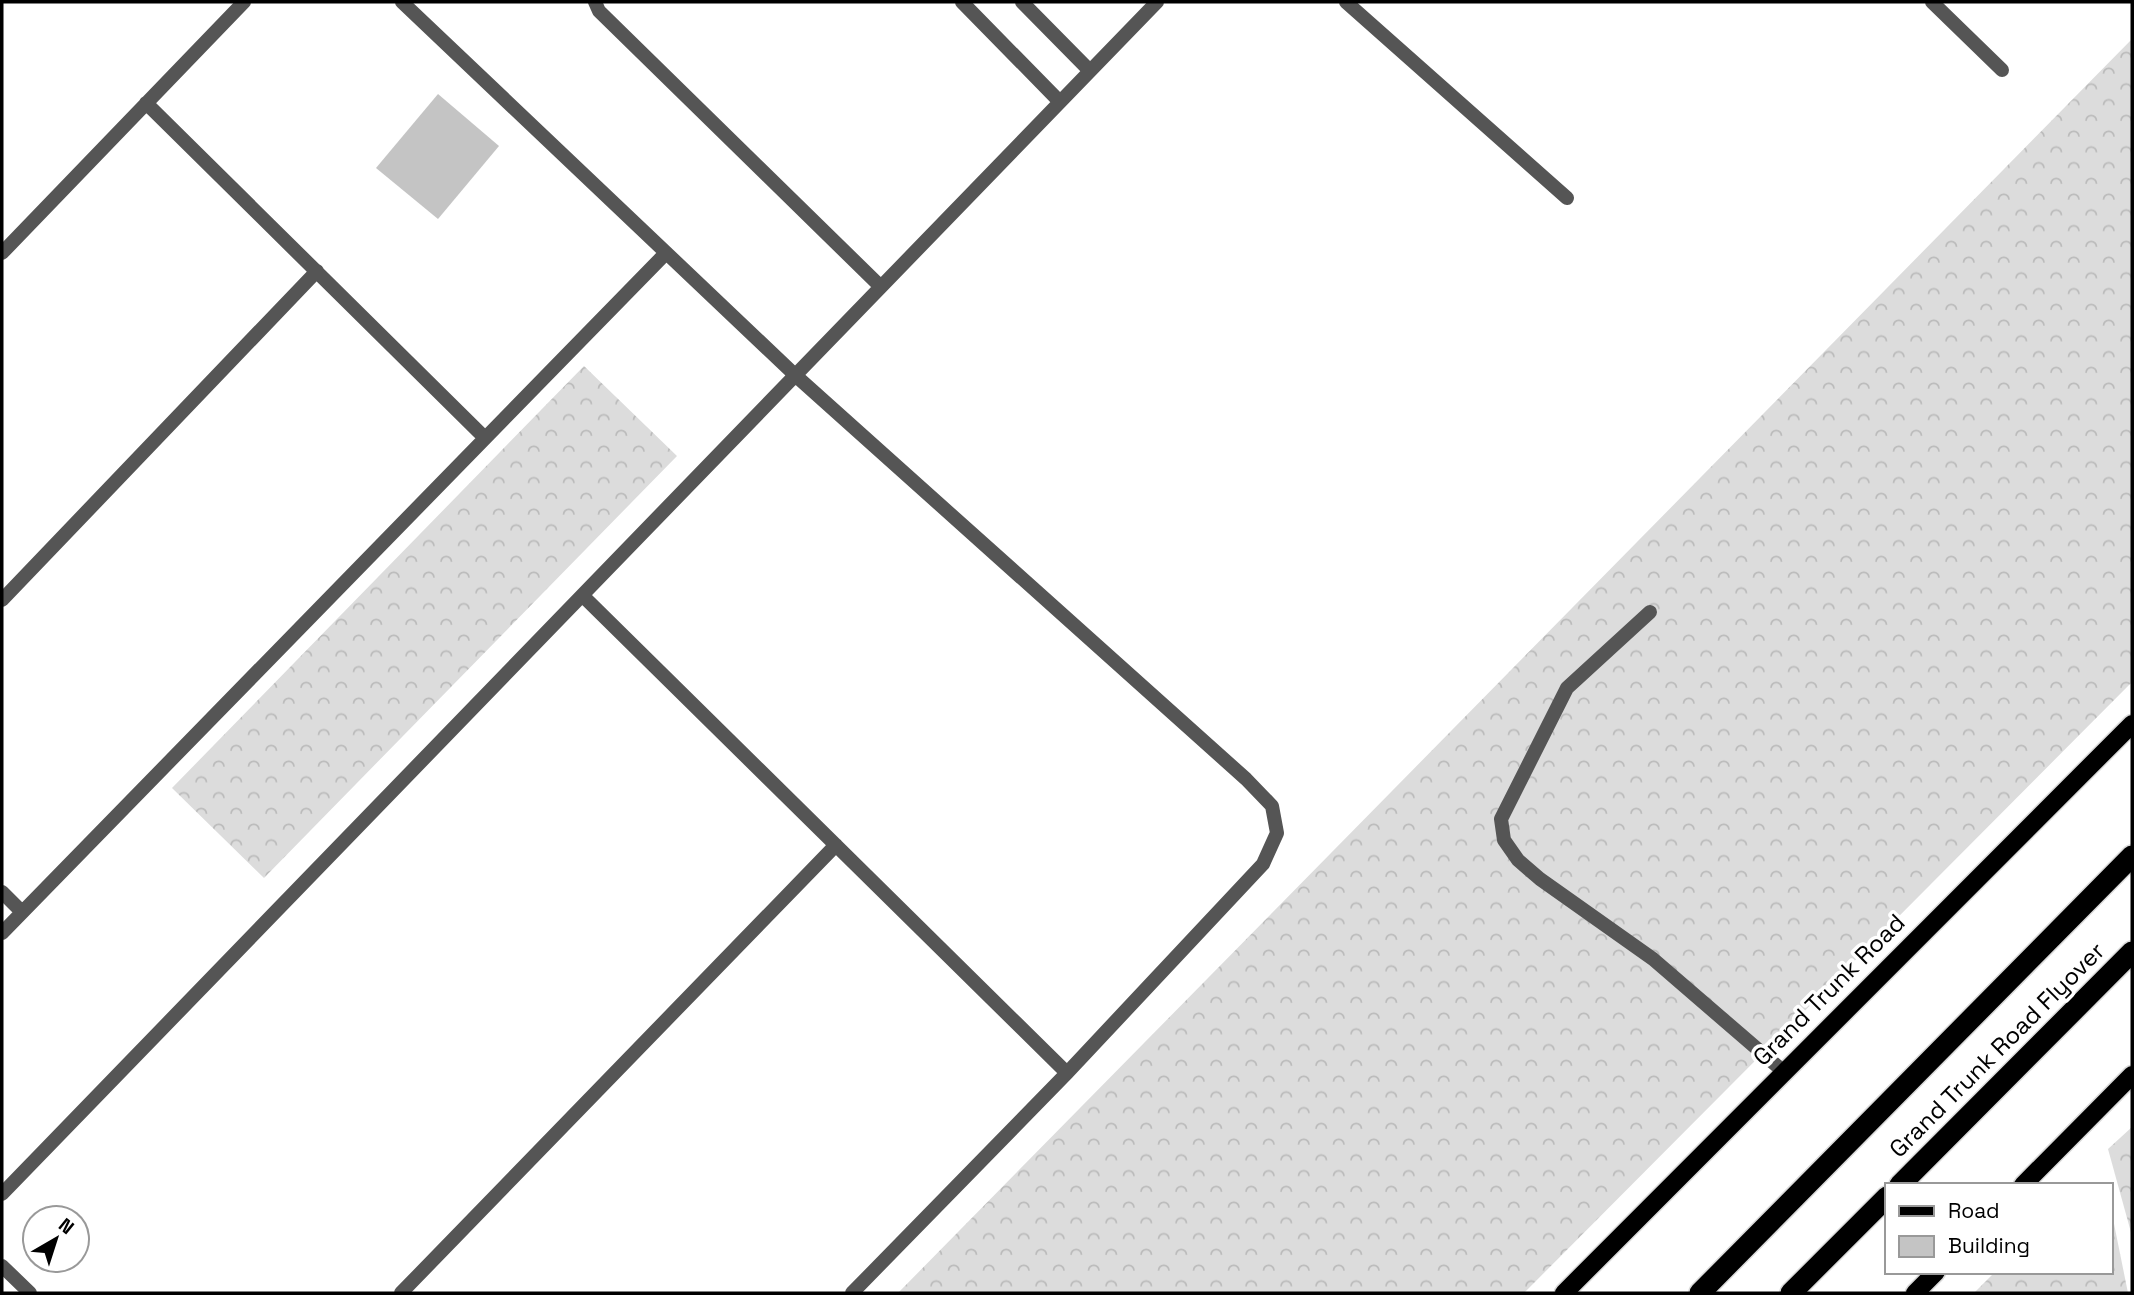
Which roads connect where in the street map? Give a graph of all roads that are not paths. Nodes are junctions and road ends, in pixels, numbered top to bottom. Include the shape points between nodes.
1 (244, 2) edge
2 (402, 2) edge
3 (595, 2) edge
4 (962, 2) edge
5 (1023, 2) edge
6 (1157, 2) edge
7 (1346, 2) edge
8 (1932, 2) edge
9 (2002, 70) dead end
10 (1090, 71) junction
11 (1060, 102) junction
12 (146, 103) junction
13 (1567, 198) dead end
14 (2, 253) edge
15 (666, 253) junction
16 (317, 271) junction
17 (880, 286) junction
18 (795, 375) junction
19 (485, 438) junction
20 (583, 596) junction
21 (2, 600) edge
22 (1650, 612) dead end
23 (2132, 724) edge
24 (836, 845) junction
25 (2132, 856) edge
26 (2, 892) edge
27 (22, 912) junction
28 (2, 933) edge
29 (2132, 952) edge
30 (1784, 1072) junction
31 (1067, 1073) junction
32 (2132, 1075) edge
33 (1901, 1183) edge
34 (2025, 1183) edge
35 (2, 1194) edge
36 (1885, 1199) edge
37 (2, 1266) edge
38 (1934, 1274) edge
39 (1707, 1286) edge
40 (30, 1293) edge
41 (401, 1293) edge
42 (852, 1293) edge
43 (1563, 1293) edge
44 (1687, 1293) edge
45 (1791, 1293) edge
46 (1914, 1293) edge

1 - 12 street
2 - 15 street
3 - 17 street via 599,11
4 - 11 street
5 - 10 street
6 - 10 street
7 - 13 street
8 - 9 street
10 - 11 street
11 - 17 street
12 - 14 street
12 - 16 street
15 - 18 street
15 - 19 street
16 - 19 street
16 - 21 street
17 - 18 street
18 - 20 street
18 - 31 street via 1272,806 1277,833 1263,864
19 - 27 street
20 - 24 street
20 - 35 street
22 - 30 street via 1567,688 1500,819 1504,840 1539,879 1653,960
23 - 30 main road, Grand Trunk Road
24 - 31 street
24 - 41 street
25 - 39 highway
26 - 27 street
27 - 28 street
29 - 33 highway, Grand Trunk Road Flyover
30 - 43 main road, Grand Trunk Road
31 - 42 street
32 - 34 main road
36 - 45 highway
37 - 40 street
38 - 46 main road
39 - 44 highway

